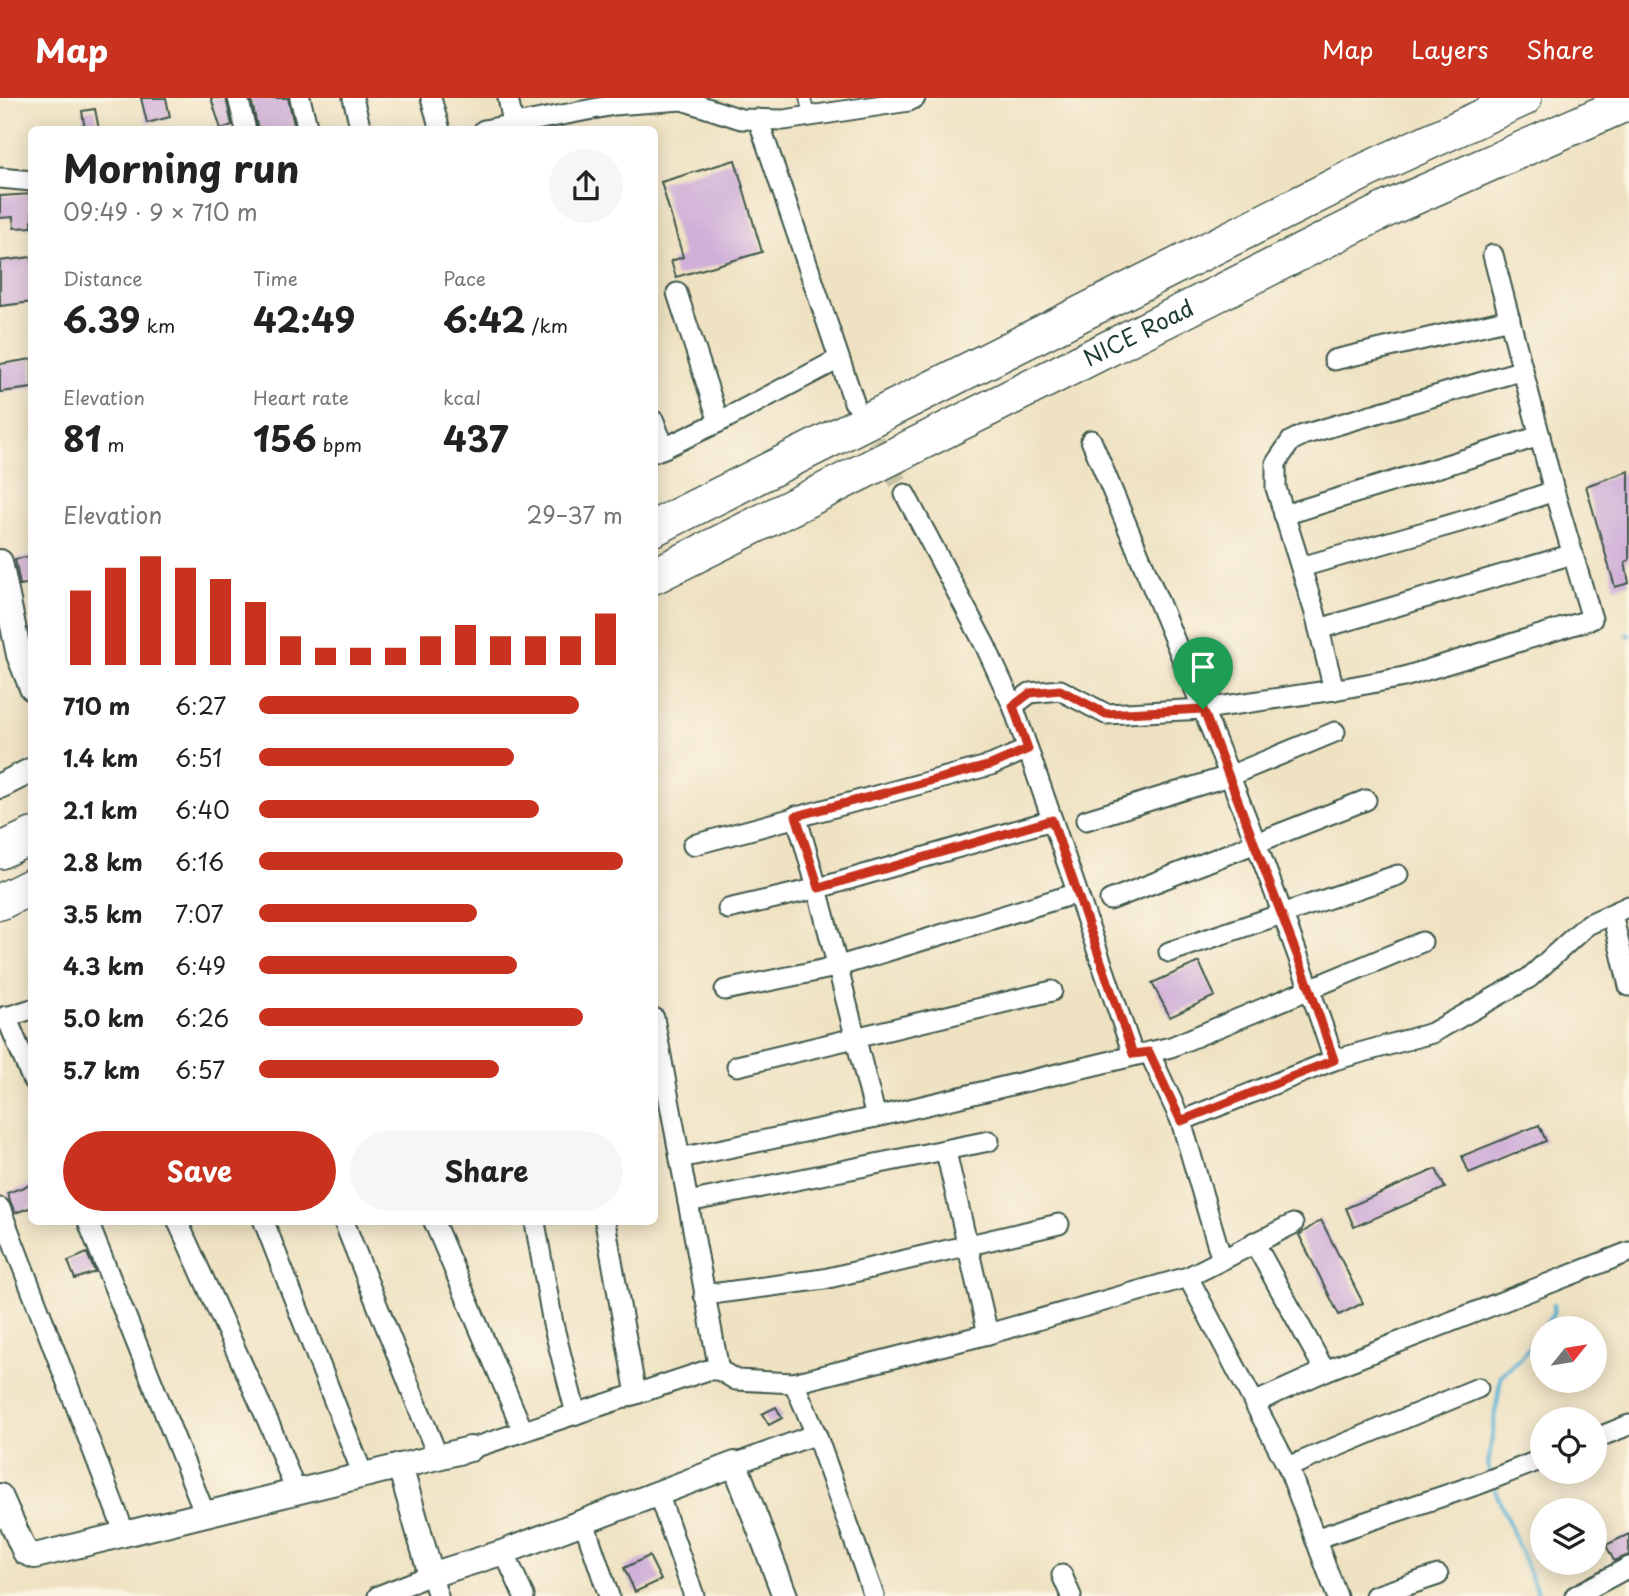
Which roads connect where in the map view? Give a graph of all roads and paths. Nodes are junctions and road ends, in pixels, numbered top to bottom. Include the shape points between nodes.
1 (238, 98) edge
2 (300, 98) edge
3 (353, 98) edge
4 (431, 98) edge
5 (508, 98) edge
6 (915, 98) edge
7 (1524, 98) edge
8 (682, 99) edge
9 (1629, 102) edge
10 (596, 103) edge
11 (807, 107) edge
12 (758, 119) junction
13 (513, 123) junction
14 (245, 126) edge
15 (307, 126) edge
16 (360, 126) edge
17 (438, 126) edge
18 (501, 126) edge
19 (0, 178) edge
20 (28, 181) edge
21 (1493, 255) dead end
22 (677, 293) dead end
23 (1510, 319) junction
24 (839, 359) junction
25 (1334, 360) dead end
26 (1523, 370) junction
27 (853, 401) tunnel mouth
28 (719, 422) junction
29 (1540, 436) junction
30 (1091, 440) dead end
31 (659, 450) edge
32 (1554, 491) junction
33 (905, 494) tunnel mouth
34 (1284, 514) junction
35 (658, 526) edge
36 (1573, 554) junction
37 (0, 562) edge
38 (1300, 567) junction
39 (658, 574) edge
40 (1318, 629) junction
41 (25, 654) edge
42 (1334, 690) junction
43 (1013, 706) junction
44 (1203, 709) junction
45 (1335, 732) dead end
46 (1028, 749) junction
47 (28, 772) edge
48 (1229, 776) junction
49 (0, 786) edge
50 (1366, 800) dead end
51 (796, 816) junction
52 (1052, 820) junction
53 (1086, 820) dead end
54 (28, 838) edge
55 (693, 845) dead end
56 (1255, 845) junction
57 (0, 851) edge
58 (1398, 875) dead end
59 (28, 888) edge
60 (819, 888) junction
61 (1077, 893) junction
62 (1110, 900) dead end
63 (0, 902) edge
64 (728, 909) dead end
65 (1621, 910) edge
66 (1281, 913) junction
67 (1422, 942) dead end
68 (1169, 952) dead end
69 (836, 967) junction
70 (1629, 986) edge
71 (1310, 989) junction
72 (725, 990) dead end
73 (1052, 992) dead end
74 (28, 1010) edge
75 (3, 1017) edge
76 (855, 1038) junction
77 (658, 1042) edge
78 (1141, 1053) junction
79 (1334, 1060) junction
80 (737, 1066) dead end
81 (28, 1070) edge
82 (876, 1117) junction
83 (1181, 1121) junction
84 (989, 1140) dead end
85 (946, 1152) junction
86 (680, 1158) junction
87 (688, 1202) junction
88 (0, 1208) edge
89 (1293, 1223) dead end
90 (1059, 1224) dead end
91 (89, 1225) edge
92 (179, 1225) edge
93 (265, 1225) edge
94 (345, 1225) edge
95 (435, 1225) edge
96 (536, 1225) edge
97 (606, 1225) edge
98 (1254, 1242) junction
99 (968, 1246) junction
100 (1629, 1252) edge
101 (1221, 1258) junction
102 (1188, 1277) junction
103 (705, 1295) junction
104 (988, 1334) junction
105 (719, 1370) junction
106 (1325, 1371) junction
107 (794, 1383) junction
108 (1478, 1388) dead end
109 (636, 1394) junction
110 (1254, 1404) junction
111 (576, 1414) junction
112 (1629, 1425) edge
113 (523, 1432) junction
114 (1607, 1433) edge
115 (816, 1434) junction
116 (470, 1449) joint
117 (438, 1457) junction
118 (735, 1464) junction
119 (1530, 1465) edge
120 (400, 1466) junction
121 (1288, 1467) junction
122 (363, 1475) junction
123 (296, 1492) junction
124 (658, 1493) junction
125 (0, 1496) edge
126 (205, 1514) junction
127 (583, 1520) junction
128 (125, 1534) junction
129 (1315, 1539) junction
130 (504, 1552) junction
131 (1629, 1567) edge
132 (1062, 1575) dead end
133 (1438, 1575) dead end
134 (434, 1586) edge
135 (378, 1596) edge
136 (524, 1596) edge
137 (609, 1596) edge
138 (694, 1596) edge
139 (785, 1596) edge
140 (874, 1596) edge
141 (1071, 1596) edge
142 (1337, 1596) edge
143 (1376, 1596) edge
144 (1575, 1596) edge

1 - 14 street
2 - 15 street
3 - 16 street
4 - 17 street
5 - 13 street
6 - 11 street
7 - 35 highway, NICE Road via 1367,170
8 - 10 street
8 - 12 street via 741,119
9 - 39 highway, NICE Road via 1389,208
10 - 13 street
11 - 12 street via 784,120
12 - 24 street
13 - 18 street
19 - 20 street
21 - 23 street
22 - 28 street
23 - 25 street
23 - 26 street
24 - 27 street
24 - 28 street
26 - 29 street
26 - 34 street via 1291,442 1276,463 1276,488
28 - 31 street
29 - 32 street
29 - 34 street
30 - 44 street
32 - 36 street
32 - 38 street
33 - 43 street
34 - 38 street
36 - 40 street
36 - 42 street via 1592,619 1404,677
37 - 41 street
38 - 40 street
40 - 42 street
42 - 44 street
43 - 44 street via 1030,693 1060,690 1106,714
43 - 46 street
44 - 48 street
45 - 48 street
46 - 51 street via 991,765
46 - 52 street
47 - 49 street
48 - 53 street
48 - 56 street
50 - 56 street
51 - 55 street
51 - 60 street
52 - 60 street
52 - 61 street
54 - 57 highway
56 - 62 street
56 - 66 street
58 - 66 street
59 - 63 highway
60 - 64 street
60 - 69 street
61 - 69 street
61 - 78 street
65 - 70 street
65 - 79 street via 1587,925 1529,978 1432,1033
66 - 68 street
66 - 71 street
67 - 71 street
69 - 72 street
69 - 76 street
71 - 78 street via 1171,1047
71 - 79 street
73 - 76 street
74 - 75 street
75 - 81 street
76 - 80 street
76 - 82 street
77 - 86 street
78 - 82 street
78 - 83 street
79 - 83 street
82 - 86 street
83 - 101 street
84 - 85 street
85 - 87 street
85 - 99 street
86 - 87 street
87 - 103 street
88 - 128 street
89 - 98 street
90 - 99 street
91 - 126 street
92 - 123 street
93 - 122 street
94 - 117 street
95 - 113 street
96 - 111 street via 553,1324
97 - 109 street
98 - 101 street
98 - 106 street
99 - 103 street via 824,1279
99 - 104 street
100 - 106 street
101 - 102 street
102 - 104 street
102 - 110 street
103 - 105 street
104 - 107 street
105 - 107 street via 736,1380
105 - 109 street
106 - 110 street
107 - 115 street
108 - 121 street
109 - 111 street
110 - 121 street
111 - 113 street
112 - 114 street
113 - 116 street
115 - 118 street
115 - 140 street
116 - 117 street
117 - 120 street
118 - 124 street
118 - 139 street
119 - 129 street
120 - 122 street
120 - 134 street
121 - 129 street
122 - 123 street
123 - 126 street
124 - 127 street
124 - 138 street
125 - 128 street via 25,1552 35,1556
126 - 128 street
127 - 130 street
127 - 137 street
129 - 142 street
130 - 134 street
130 - 136 street
131 - 144 street
132 - 141 street
133 - 143 street
134 - 135 street

